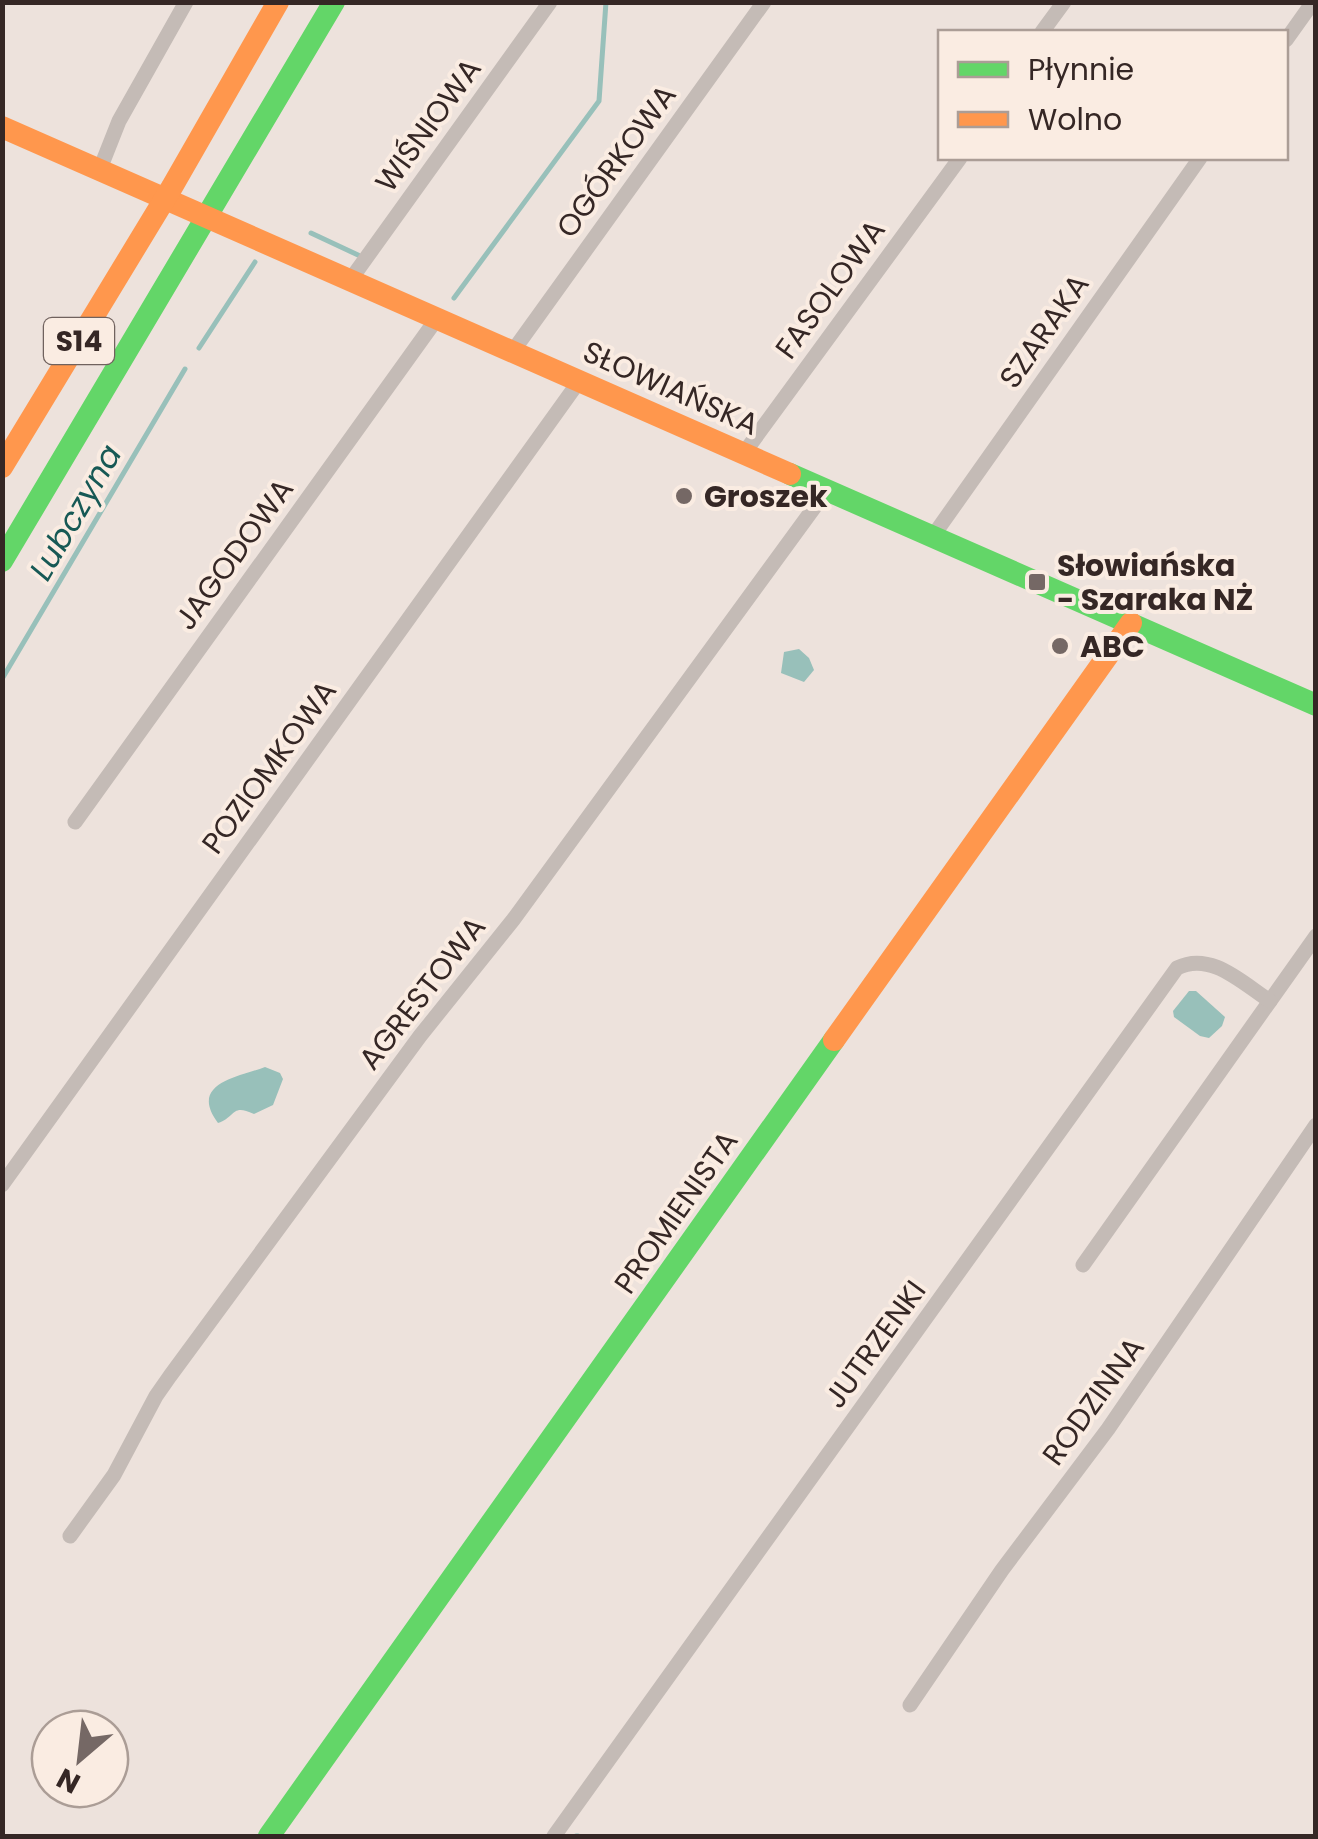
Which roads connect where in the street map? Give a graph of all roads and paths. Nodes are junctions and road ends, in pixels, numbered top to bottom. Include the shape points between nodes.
1 (186, 2) edge
2 (278, 2) edge
3 (334, 2) edge
4 (550, 2) edge
5 (764, 2) edge
6 (1064, 2) edge
7 (1313, 2) edge
8 (1043, 30) edge
9 (1288, 37) edge
10 (2, 127) edge
11 (959, 160) edge
12 (1199, 160) edge
13 (100, 169) junction
14 (351, 279) junction
15 (438, 317) junction
16 (513, 351) junction
17 (580, 380) junction
18 (744, 453) junction
19 (2, 467) edge
20 (827, 490) junction
21 (933, 536) junction
22 (2, 561) edge
23 (1131, 623) junction
24 (1316, 705) edge
25 (75, 822) dead end
26 (1316, 936) edge
27 (1270, 1002) junction
28 (1316, 1125) edge
29 (2, 1185) edge
30 (1083, 1265) dead end
31 (70, 1536) dead end
32 (910, 1704) dead end
33 (269, 1836) edge
34 (554, 1836) edge

1 - 13 street
2 - 19 main road, S14
3 - 22 main road, S14
4 - 14 street, WIŚNIOWA
5 - 16 street, OGÓRKOWA
6 - 8 street
7 - 9 street
10 - 13 main road, SŁOWIAŃSKA
11 - 18 street, FASOLOWA
12 - 21 street, SZARAKA
13 - 14 main road, SŁOWIAŃSKA
14 - 15 main road, SŁOWIAŃSKA
15 - 16 main road, SŁOWIAŃSKA
15 - 25 street, JAGODOWA
16 - 17 main road, SŁOWIAŃSKA
17 - 18 main road, SŁOWIAŃSKA
17 - 29 street, POZIOMKOWA
18 - 20 main road, SŁOWIAŃSKA
20 - 21 main road, SŁOWIAŃSKA
20 - 31 street, AGRESTOWA via 170,1376 114,1476
21 - 23 main road, SŁOWIAŃSKA
23 - 24 main road, SŁOWIAŃSKA
23 - 33 main road, PROMIENISTA
26 - 27 street
27 - 30 street
27 - 34 street, JUTRZENKI via 1210,962 1177,968
28 - 32 street, RODZINNA

